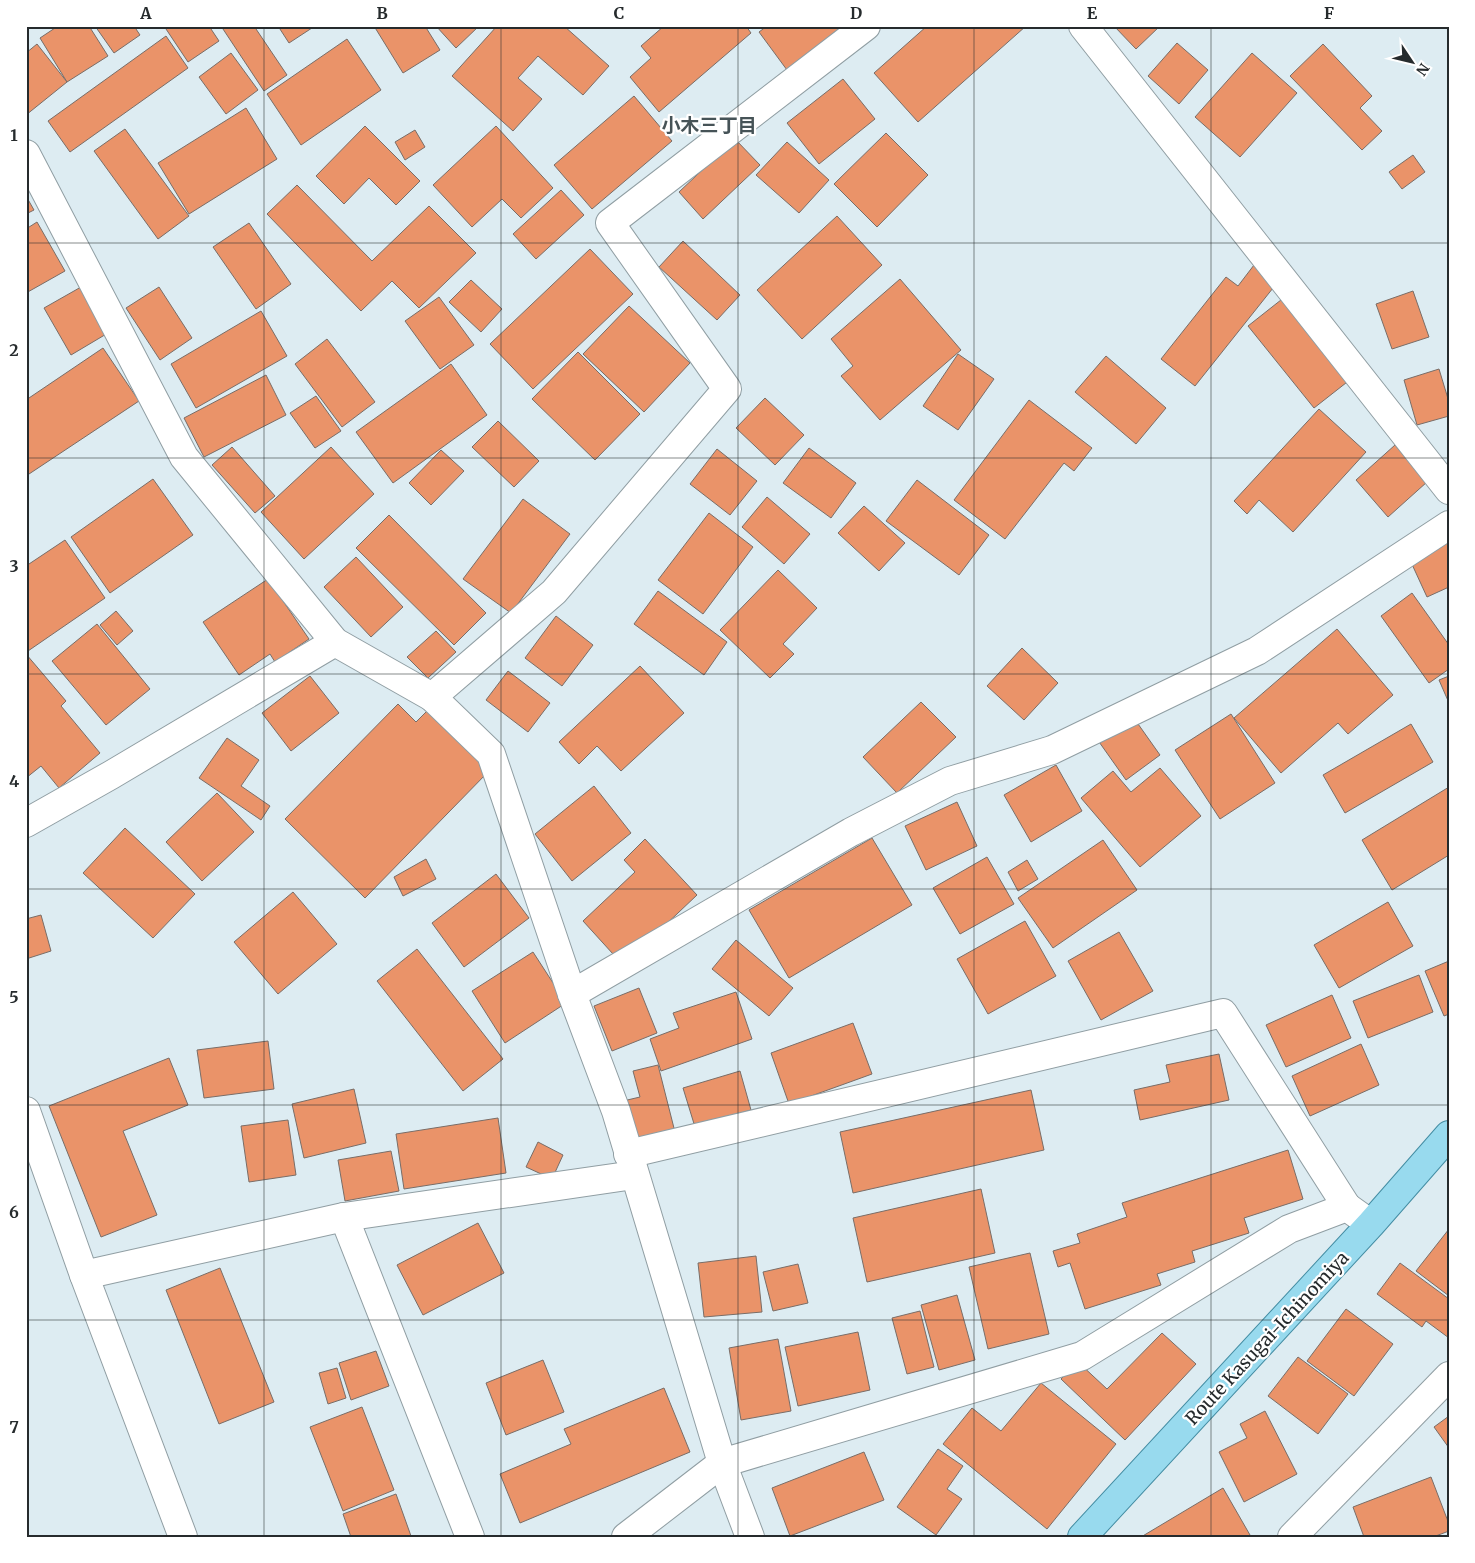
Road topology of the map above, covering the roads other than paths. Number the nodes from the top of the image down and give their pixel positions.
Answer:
1 (866, 26) edge
2 (1083, 26) edge
3 (26, 154) edge
4 (1449, 490) edge
5 (1449, 525) edge
6 (335, 642) junction
7 (432, 697) junction
8 (26, 823) edge
9 (572, 994) junction
10 (26, 1111) edge
11 (1449, 1136) edge
12 (631, 1164) junction
13 (1347, 1207) junction
14 (344, 1217) junction
15 (1372, 1224) junction
16 (84, 1275) junction
17 (1449, 1376) edge
18 (722, 1463) junction
19 (183, 1537) edge
20 (470, 1537) edge
21 (626, 1537) edge
22 (750, 1537) edge
23 (1082, 1537) edge
24 (1292, 1537) edge

1 - 7 street
2 - 4 street
3 - 6 street
5 - 9 street
6 - 7 street
6 - 8 street
7 - 9 street
9 - 12 street
10 - 16 street
11 - 15 main road, Route Kasugai-Ichinomiya
12 - 13 street
12 - 14 street
12 - 18 street
13 - 15 street
13 - 18 street
14 - 16 street
14 - 20 street
15 - 23 main road, Route Kasugai-Ichinomiya
16 - 19 street
17 - 24 street
18 - 21 street
18 - 22 street

